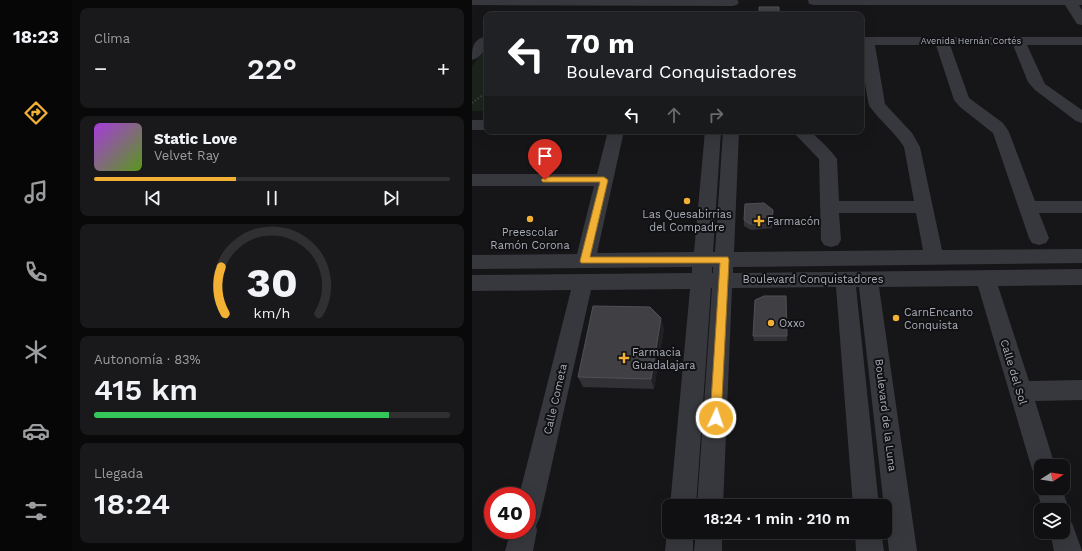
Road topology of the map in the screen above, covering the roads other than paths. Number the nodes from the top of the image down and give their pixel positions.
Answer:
1 (814, 0) edge
2 (472, 1) edge
3 (517, 1) edge
4 (657, 1) edge
5 (885, 1) edge
6 (960, 1) edge
7 (1074, 1) edge
8 (732, 6) edge
9 (815, 12) edge
10 (1082, 21) edge
11 (481, 41) edge
12 (864, 41) edge
13 (942, 41) junction
14 (1018, 41) junction
15 (1082, 41) edge
16 (472, 56) edge
17 (1082, 118) edge
18 (472, 125) edge
19 (484, 125) edge
20 (615, 134) edge
21 (713, 134) edge
22 (731, 134) edge
23 (803, 134) edge
24 (472, 180) edge
25 (604, 180) junction
26 (829, 207) junction
27 (923, 207) junction
28 (1028, 207) junction
29 (1082, 207) edge
30 (1039, 238) dead end
31 (830, 240) dead end
32 (1082, 256) edge
33 (934, 258) junction
34 (704, 260) junction
35 (472, 262) edge
36 (724, 270) junction
37 (584, 271) junction
38 (1082, 277) edge
39 (986, 278) junction
40 (845, 279) junction
41 (868, 279) junction
42 (702, 280) junction
43 (472, 283) edge
44 (1082, 390) edge
45 (1020, 391) junction
46 (883, 395) junction
47 (856, 396) junction
48 (688, 448) junction
49 (714, 449) junction
50 (1041, 459) edge
51 (534, 487) edge
52 (684, 499) edge
53 (710, 499) edge
54 (865, 499) edge
55 (522, 539) edge
56 (680, 539) edge
57 (709, 539) edge
58 (869, 539) edge
59 (1065, 539) edge
60 (519, 551) edge
61 (679, 551) edge
62 (708, 551) edge
63 (870, 551) edge
64 (903, 551) edge
65 (1068, 551) edge

1 - 5 street
1 - 9 street
2 - 3 street
3 - 4 street
4 - 8 street
5 - 6 street
6 - 7 street
7 - 10 street
11 - 16 street
12 - 13 street, Avenida Hernán Cortés
12 - 27 street
13 - 14 street, Avenida Hernán Cortés
13 - 28 street
14 - 15 street, Avenida Hernán Cortés
14 - 17 street
18 - 19 street
20 - 25 street, Calle Cometa
21 - 34 street
22 - 36 street
23 - 26 street
24 - 25 street
25 - 37 street, Calle Cometa
26 - 27 street
26 - 31 street
27 - 33 street
28 - 29 street
28 - 30 street
32 - 33 street, Boulevard Conquistadores
33 - 36 street, Boulevard Conquistadores
34 - 36 street, Boulevard Conquistadores
34 - 37 street, Boulevard Conquistadores
34 - 42 street
35 - 37 street, Boulevard Conquistadores
36 - 40 street, Boulevard Conquistadores
36 - 42 street, Boulevard Conquistadores
36 - 49 street
37 - 42 street, Boulevard Conquistadores
37 - 43 street, Boulevard Conquistadores
37 - 51 street, Calle Cometa
38 - 39 street, Boulevard Conquistadores
39 - 41 street, Boulevard Conquistadores
39 - 45 street, Calle del Sol
40 - 41 street, Boulevard Conquistadores
40 - 47 street
41 - 46 street, Boulevard de la Luna
42 - 48 street
44 - 45 street
45 - 50 street, Calle del Sol
46 - 47 street
46 - 64 street, Boulevard de la Luna
47 - 54 street
48 - 49 street
48 - 52 street
49 - 53 street
55 - 60 street
56 - 61 street
57 - 62 street
58 - 63 street
59 - 65 street

